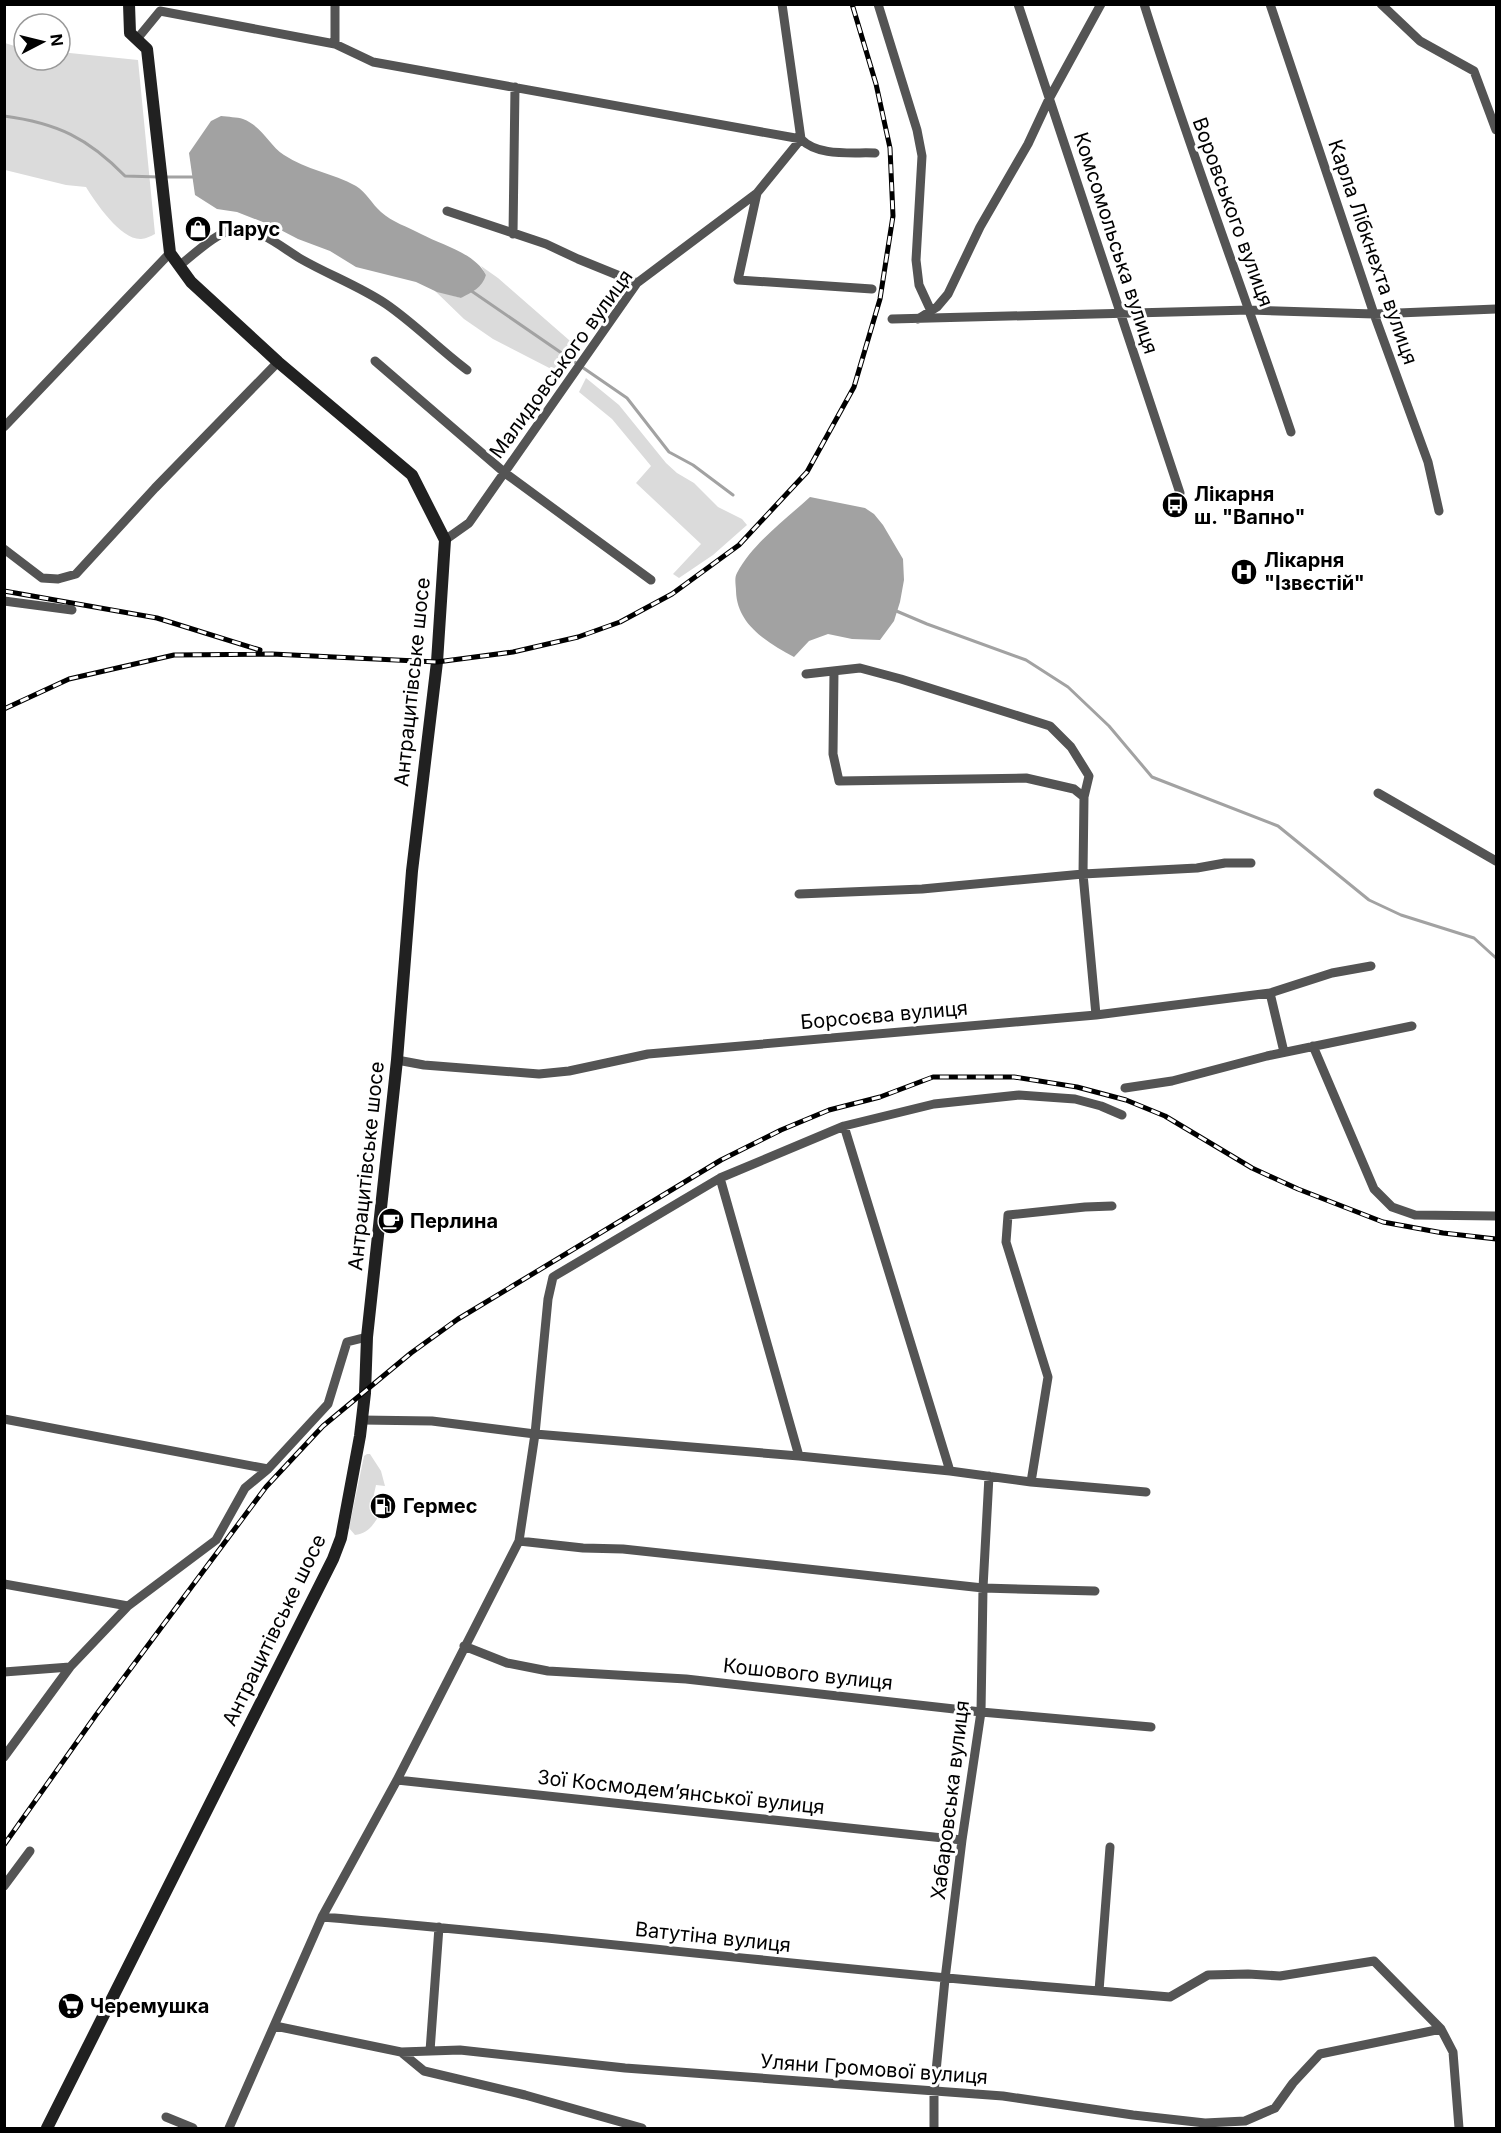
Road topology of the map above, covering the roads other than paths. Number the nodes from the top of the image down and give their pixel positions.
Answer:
1 (129, 4) edge
2 (335, 4) edge
3 (782, 4) edge
4 (878, 4) edge
5 (1018, 4) edge
6 (1101, 4) edge
7 (1144, 4) edge
8 (1270, 4) edge
9 (1381, 4) edge
10 (137, 39) junction
11 (335, 44) junction
12 (515, 87) junction
13 (1049, 99) junction
14 (1497, 130) edge
15 (801, 139) junction
16 (875, 153) dead end
17 (757, 193) junction
18 (447, 211) dead end
19 (513, 234) junction
20 (170, 253) junction
21 (180, 266) junction
22 (638, 282) junction
23 (872, 290) dead end
24 (1497, 309) edge
25 (1250, 310) junction
26 (931, 311) junction
27 (1374, 314) junction
28 (1121, 315) junction
29 (892, 320) dead end
30 (916, 320) junction
31 (375, 361) dead end
32 (278, 362) junction
33 (467, 370) dead end
34 (4, 426) edge
35 (1291, 432) dead end
36 (505, 473) junction
37 (1180, 493) dead end
38 (1439, 511) dead end
39 (445, 540) junction
40 (4, 549) edge
41 (651, 580) dead end
42 (4, 600) edge
43 (72, 610) dead end
44 (834, 671) junction
45 (806, 674) dead end
46 (1378, 793) dead end
47 (1084, 797) junction
48 (1497, 861) edge
49 (1251, 863) dead end
50 (1083, 874) junction
51 (799, 894) dead end
52 (1371, 966) dead end
53 (1270, 993) junction
54 (1096, 1015) junction
55 (1412, 1026) dead end
56 (1313, 1046) junction
57 (1284, 1052) junction
58 (398, 1060) junction
59 (1125, 1088) dead end
60 (1122, 1115) dead end
61 (844, 1126) junction
62 (720, 1178) junction
63 (1112, 1206) dead end
64 (1497, 1216) edge
65 (367, 1337) junction
66 (4, 1419) edge
67 (361, 1420) junction
68 (535, 1434) junction
69 (799, 1456) junction
70 (268, 1469) junction
71 (950, 1471) junction
72 (989, 1476) junction
73 (1031, 1482) junction
74 (1146, 1492) dead end
75 (519, 1541) junction
76 (4, 1584) edge
77 (983, 1588) junction
78 (1095, 1591) dead end
79 (128, 1606) junction
80 (464, 1646) junction
81 (70, 1667) junction
82 (4, 1672) edge
83 (981, 1712) junction
84 (1151, 1727) dead end
85 (4, 1757) edge
86 (397, 1780) junction
87 (962, 1840) junction
88 (1110, 1847) dead end
89 (30, 1851) dead end
90 (4, 1886) edge
91 (322, 1917) junction
92 (439, 1927) junction
93 (945, 1979) junction
94 (1099, 1991) junction
95 (275, 2026) junction
96 (1441, 2029) junction
97 (430, 2051) junction
98 (402, 2052) junction
99 (934, 2092) junction
100 (166, 2117) dead end
101 (47, 2128) edge
102 (192, 2128) edge
103 (229, 2128) edge
104 (642, 2128) edge
105 (934, 2128) edge
106 (1460, 2128) edge

1 - 10 main road
2 - 11 street
3 - 15 street
4 - 26 street
5 - 13 street, Комсомольська вулиця
6 - 13 street
7 - 25 street, Воровського вулиця
8 - 27 street, Карла Лібкнехта вулиця
9 - 14 street
10 - 11 street
10 - 20 main road
11 - 12 street
12 - 15 street
12 - 19 street
13 - 26 street
13 - 28 street, Комсомольська вулиця
15 - 16 street
15 - 17 street, Малидовського вулиця
17 - 22 street, Малидовського вулиця
17 - 23 street
18 - 19 street
19 - 22 street
20 - 21 main road
20 - 34 street
21 - 32 main road
21 - 33 street
22 - 36 street, Малидовського вулиця
24 - 27 street
25 - 27 street
25 - 28 street
25 - 35 street, Воровського вулиця
26 - 30 street
27 - 38 street, Карла Лібкнехта вулиця
28 - 30 street
28 - 37 street, Комсомольська вулиця
29 - 30 street
31 - 36 street
32 - 39 main road
32 - 40 street
36 - 39 street, Малидовського вулиця
36 - 41 street
39 - 58 main road, Антрацитівське шосе
42 - 43 street
44 - 45 street
44 - 47 street
44 - 47 street
46 - 48 street
47 - 50 street
49 - 50 street
50 - 51 street
50 - 54 street
52 - 53 street, Борсоєва вулиця
53 - 54 street, Борсоєва вулиця
53 - 57 street
54 - 58 street, Борсоєва вулиця
55 - 56 street
56 - 57 street
56 - 64 street
57 - 59 street
58 - 65 main road, Антрацитівське шосе
60 - 61 street
61 - 62 street
61 - 71 street
62 - 68 street
62 - 69 street
63 - 73 street
65 - 67 main road, Антрацитівське шосе
65 - 70 street
66 - 70 street
67 - 68 street
67 - 101 main road, Антрацитівське шосе
68 - 69 street
68 - 75 street
69 - 71 street
70 - 79 street
71 - 72 street
72 - 73 street
72 - 77 street, Хабаровська вулиця
73 - 74 street
75 - 77 street
75 - 80 street
76 - 79 street
77 - 78 street
77 - 83 street, Хабаровська вулиця
79 - 81 street
80 - 83 street, Кошового вулиця
80 - 86 street
81 - 82 street
81 - 85 street
83 - 84 street, Кошового вулиця
83 - 87 street, Хабаровська вулиця
86 - 87 street, Зої Космодем’янської вулиця
86 - 91 street
87 - 93 street, Хабаровська вулиця
88 - 94 street
89 - 90 street
91 - 92 street, Ватутіна вулиця
91 - 95 street
92 - 93 street, Ватутіна вулиця
92 - 97 street
93 - 94 street, Ватутіна вулиця
93 - 99 street, Хабаровська вулиця
94 - 96 street, Ватутіна вулиця
95 - 98 street, Уляни Громової вулиця
95 - 103 street
96 - 99 street, Уляни Громової вулиця
96 - 106 street
97 - 98 street, Уляни Громової вулиця
97 - 99 street, Уляни Громової вулиця
98 - 104 street
99 - 105 street, Хабаровська вулиця
100 - 102 street

